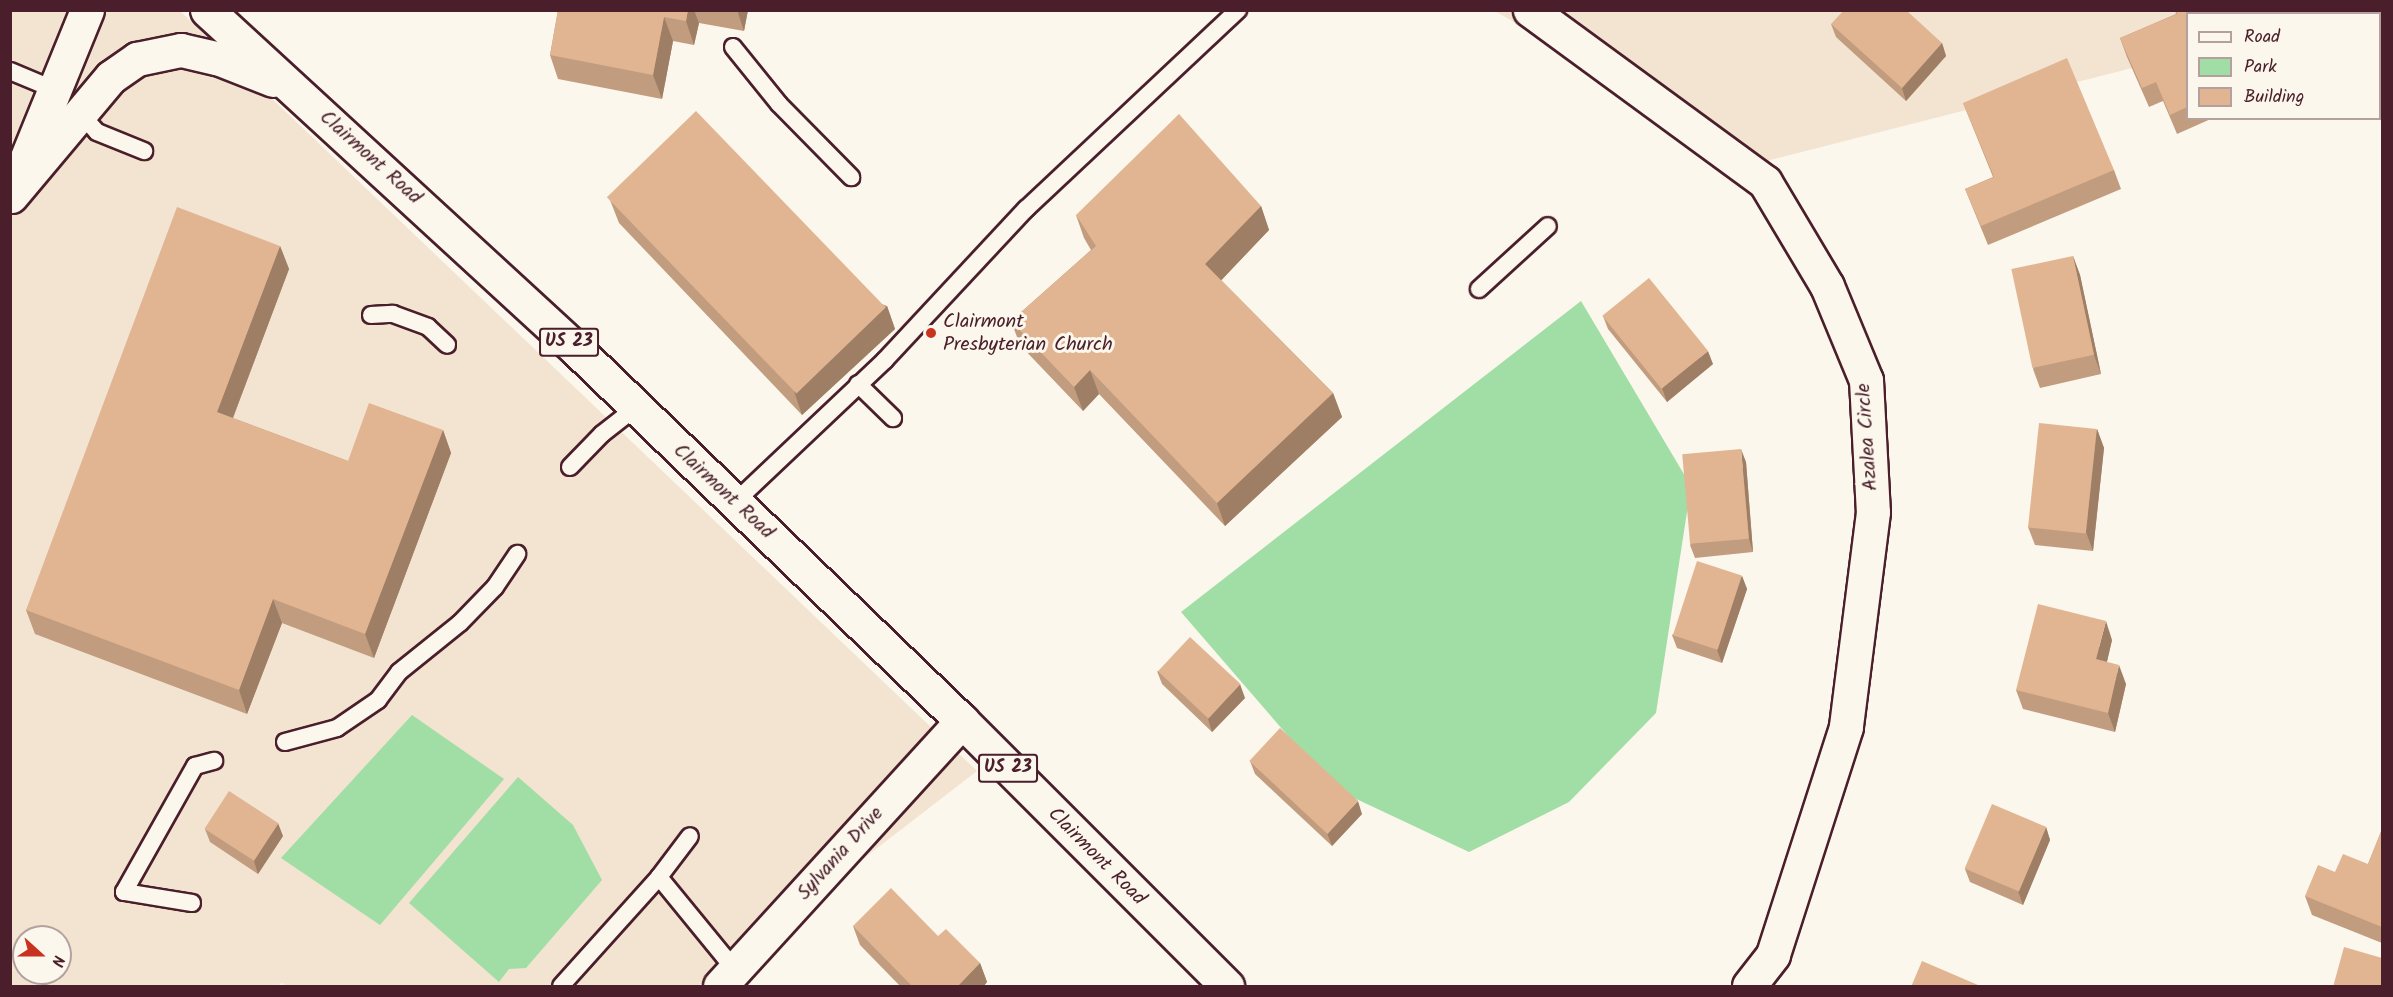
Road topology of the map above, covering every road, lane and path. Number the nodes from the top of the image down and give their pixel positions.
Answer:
1 (87, 10) edge
2 (207, 10) edge
3 (1238, 10) edge
4 (1530, 10) edge
5 (733, 47) dead end
6 (10, 71) edge
7 (290, 86) junction
8 (54, 89) junction
9 (93, 98) junction
10 (144, 151) dead end
11 (851, 177) dead end
12 (11, 196) edge
13 (1548, 226) dead end
14 (1479, 289) dead end
15 (371, 315) dead end
16 (447, 345) dead end
17 (858, 384) junction
18 (634, 409) junction
19 (893, 418) dead end
20 (570, 467) dead end
21 (735, 502) junction
22 (517, 554) dead end
23 (962, 721) junction
24 (285, 742) dead end
25 (214, 761) dead end
26 (690, 836) dead end
27 (659, 878) junction
28 (192, 903) dead end
29 (727, 978) edge
30 (561, 987) edge
31 (1227, 987) edge
32 (1749, 987) edge

1 - 8 main road
2 - 7 main road, Clairmont Road / US 23
3 - 17 lane
4 - 32 main road, Azalea Circle
5 - 11 lane
6 - 8 lane
7 - 9 main road
7 - 18 main road, Clairmont Road / US 23
8 - 12 main road
9 - 10 lane
9 - 12 main road
13 - 14 lane
15 - 16 lane
17 - 19 lane
17 - 21 lane
18 - 20 lane
18 - 21 main road, Clairmont Road / US 23
21 - 23 main road, Clairmont Road / US 23
22 - 24 lane
23 - 29 main road, Sylvania Drive
23 - 31 main road, Clairmont Road / US 23
25 - 28 lane
26 - 27 lane
27 - 29 lane
27 - 30 lane

